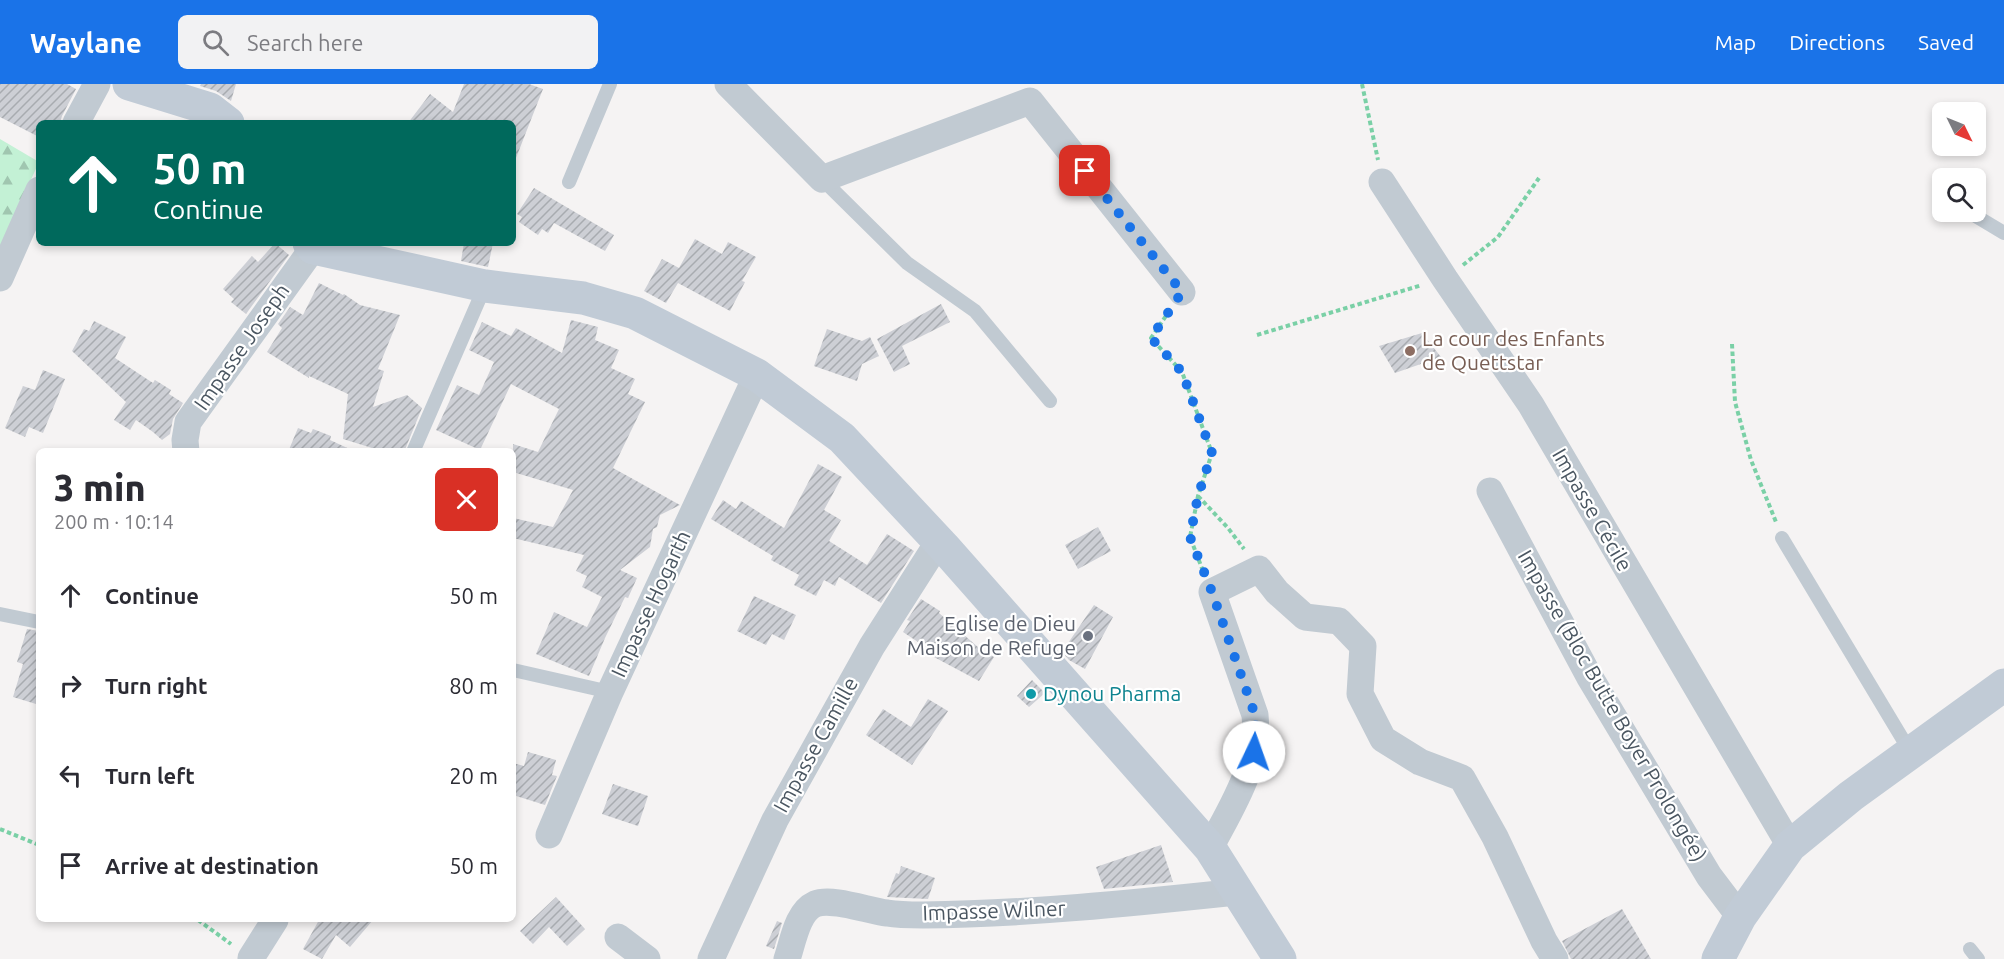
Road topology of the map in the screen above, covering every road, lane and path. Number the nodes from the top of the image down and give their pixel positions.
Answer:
1 (97, 84) edge
2 (129, 84) edge
3 (610, 84) edge
4 (728, 84) edge
5 (1362, 84) edge
6 (78, 120) edge
7 (224, 120) edge
8 (822, 179) junction
9 (569, 182) dead end
10 (1382, 182) joint
11 (36, 197) edge
12 (1986, 222) edge
13 (2004, 233) edge
14 (310, 246) edge
15 (315, 246) edge
16 (0, 278) edge
17 (485, 286) junction
18 (1182, 292) joint
19 (1732, 344) dead end
20 (757, 375) junction
21 (1050, 401) dead end
22 (186, 448) edge
23 (415, 448) edge
24 (1490, 491) dead end
25 (1198, 496) junction
26 (1782, 538) joint
27 (939, 541) junction
28 (1259, 569) junction
29 (1212, 592) junction
30 (0, 614) edge
31 (36, 621) edge
32 (516, 671) edge
33 (2004, 685) edge
34 (610, 692) junction
35 (1911, 753) junction
36 (0, 829) edge
37 (549, 835) dead end
38 (36, 844) edge
39 (1790, 846) junction
40 (1210, 848) junction
41 (1237, 892) junction
42 (1740, 917) junction
43 (201, 922) edge
44 (274, 922) edge
45 (618, 937) dead end
46 (251, 958) edge
47 (647, 959) edge
48 (711, 959) edge
49 (787, 959) edge
50 (1280, 959) edge
51 (1555, 959) edge
52 (1718, 959) edge

1 - 6 street
2 - 7 street
3 - 9 lane
4 - 8 street
5 - 10 path
8 - 18 street
8 - 21 lane
10 - 39 street, Impasse Cécile
11 - 16 street
12 - 13 lane
14 - 22 street, Impasse Joseph
15 - 17 street
17 - 20 street
17 - 23 lane
18 - 25 path
19 - 26 path
20 - 27 street
20 - 34 street, Impasse Hogarth
24 - 42 street, Impasse (Bloc Butte Boyer Prolongée)
25 - 28 path
25 - 29 path
26 - 35 lane
27 - 40 street
27 - 48 street, Impasse Camille
28 - 29 street
28 - 51 street
29 - 40 street
30 - 31 lane
32 - 34 lane
33 - 35 street
34 - 37 street, Impasse Hogarth
35 - 39 street
36 - 38 path
39 - 42 street
40 - 41 street
41 - 49 street, Impasse Wilner
41 - 50 street
42 - 52 street
43 - 46 path
44 - 46 street
45 - 47 street

